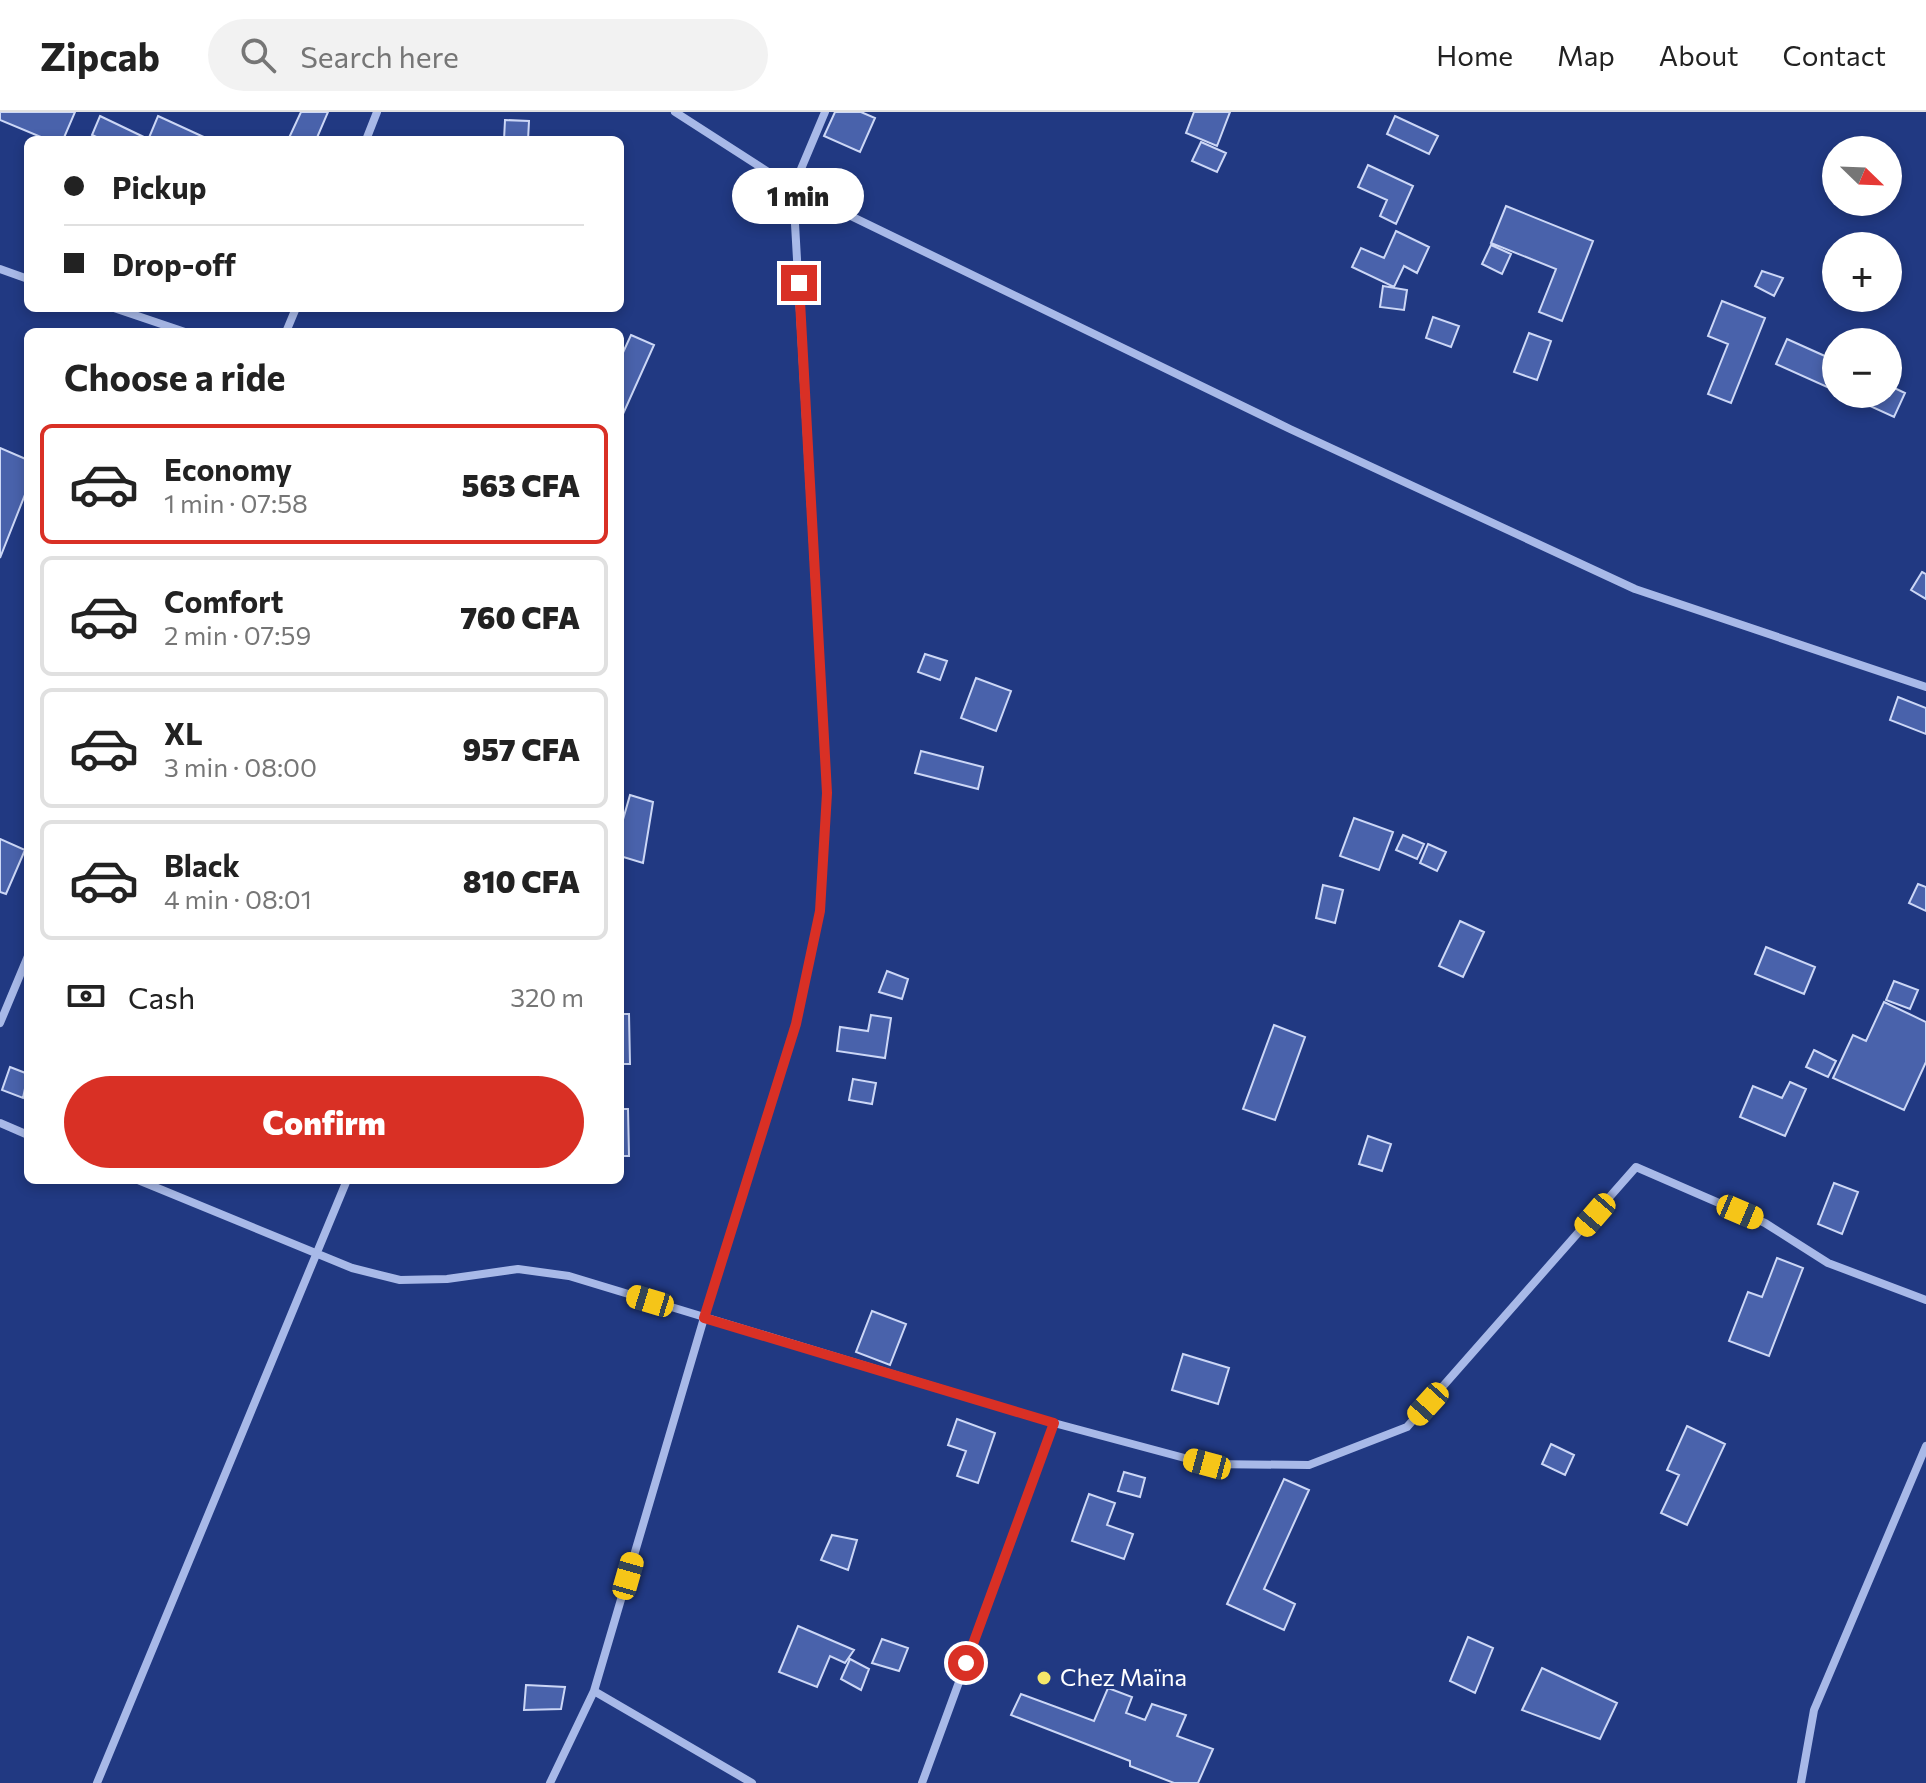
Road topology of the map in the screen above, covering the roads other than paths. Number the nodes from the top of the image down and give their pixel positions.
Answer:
1 (377, 112) edge
2 (675, 112) edge
3 (825, 112) edge
4 (368, 136) edge
5 (793, 188) junction
6 (0, 269) edge
7 (24, 278) edge
8 (126, 312) edge
9 (173, 328) edge
10 (1926, 687) edge
11 (24, 966) edge
12 (0, 1023) edge
13 (0, 1123) edge
14 (24, 1133) edge
15 (148, 1184) edge
16 (345, 1184) edge
17 (318, 1254) junction
18 (1926, 1300) edge
19 (704, 1318) junction
20 (1054, 1423) junction
21 (1926, 1446) edge
22 (594, 1691) junction
23 (97, 1783) edge
24 (550, 1783) edge
25 (752, 1783) edge
26 (922, 1783) edge
27 (1801, 1783) edge

1 - 4 street
2 - 5 street
3 - 5 street
5 - 10 street
5 - 19 street
6 - 7 street
8 - 9 street
11 - 12 street
13 - 14 street
15 - 17 street
16 - 17 street
17 - 19 street
17 - 23 street
18 - 20 street
19 - 20 street
19 - 22 street
20 - 26 street
21 - 27 street
22 - 24 street
22 - 25 street

